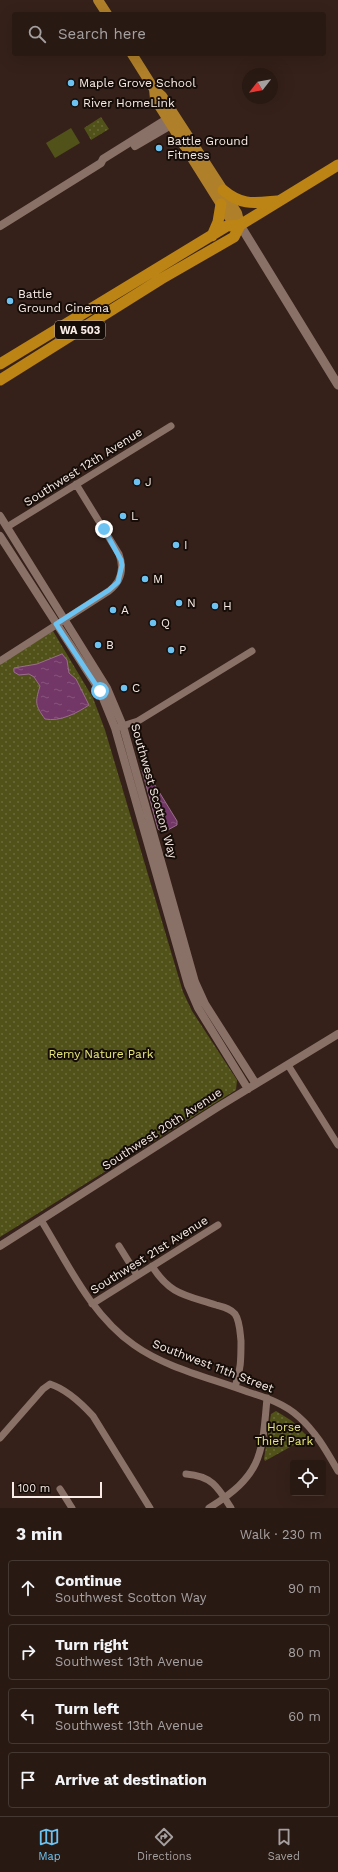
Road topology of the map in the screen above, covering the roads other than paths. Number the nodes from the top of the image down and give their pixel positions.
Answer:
1 (98, 0) edge
2 (106, 12) edge
3 (133, 56) edge
4 (154, 90) junction
5 (169, 122) junction
6 (191, 140) junction
7 (338, 165) edge
8 (223, 190) junction
9 (280, 201) junction
10 (221, 204) junction
11 (240, 225) junction
12 (0, 226) edge
13 (212, 236) junction
14 (0, 364) edge
15 (0, 380) edge
16 (338, 385) edge
17 (171, 426) dead end
18 (76, 484) junction
19 (0, 516) edge
20 (7, 527) junction
21 (0, 536) edge
22 (64, 619) junction
23 (56, 624) junction
24 (252, 651) dead end
25 (0, 661) edge
26 (123, 726) junction
27 (115, 728) junction
28 (180, 943) junction
29 (338, 1034) edge
30 (288, 1065) junction
31 (256, 1084) junction
32 (248, 1089) junction
33 (338, 1146) edge
34 (41, 1220) junction
35 (218, 1226) dead end
36 (0, 1246) edge
37 (119, 1246) dead end
38 (152, 1266) junction
39 (137, 1276) junction
40 (92, 1304) junction
41 (235, 1387) junction
42 (267, 1398) junction
43 (0, 1438) edge
44 (338, 1471) edge
45 (186, 1474) dead end
46 (60, 1489) dead end
47 (225, 1498) junction
48 (72, 1508) edge
49 (150, 1508) edge
50 (209, 1508) edge
51 (231, 1508) edge

1 - 2 main road
3 - 4 main road
4 - 5 main road
4 - 6 main road
5 - 6 main road
5 - 10 main road
5 - 12 street
6 - 8 main road
7 - 9 highway, WA 503
8 - 9 highway
8 - 11 main road
9 - 11 highway, WA 503
10 - 11 main road
10 - 13 highway
11 - 13 highway, WA 503
11 - 15 highway, WA 503
11 - 16 main road
13 - 14 highway, WA 503
17 - 18 street, Southwest 12th Avenue
18 - 20 street, Southwest 12th Avenue
18 - 22 street
19 - 20 street, Southwest Scotton Way
20 - 22 street, Southwest Scotton Way
21 - 23 street, Southwest Scotton Way
22 - 23 street
22 - 26 street, Southwest Scotton Way
23 - 25 street
23 - 27 street, Southwest Scotton Way
24 - 26 street
26 - 27 street
26 - 28 street, Southwest Scotton Way
27 - 28 street, Southwest Scotton Way
28 - 31 street, Southwest Scotton Way
28 - 32 street, Southwest Scotton Way
29 - 30 street, Southwest 20th Avenue
30 - 31 street, Southwest 20th Avenue
30 - 33 street
31 - 32 street, Southwest 20th Avenue
32 - 34 street, Southwest 20th Avenue
34 - 36 street, Southwest 20th Avenue
34 - 40 street, Southwest 11th Street
35 - 38 street, Southwest 21st Avenue
37 - 39 street
38 - 39 street, Southwest 21st Avenue
38 - 41 street
39 - 40 street, Southwest 21st Avenue
40 - 41 street, Southwest 11th Street
41 - 42 street, Southwest 11th Street
42 - 44 street, Southwest 11th Street
42 - 47 street
43 - 49 street
45 - 47 street
46 - 48 street
47 - 50 street
47 - 51 street

